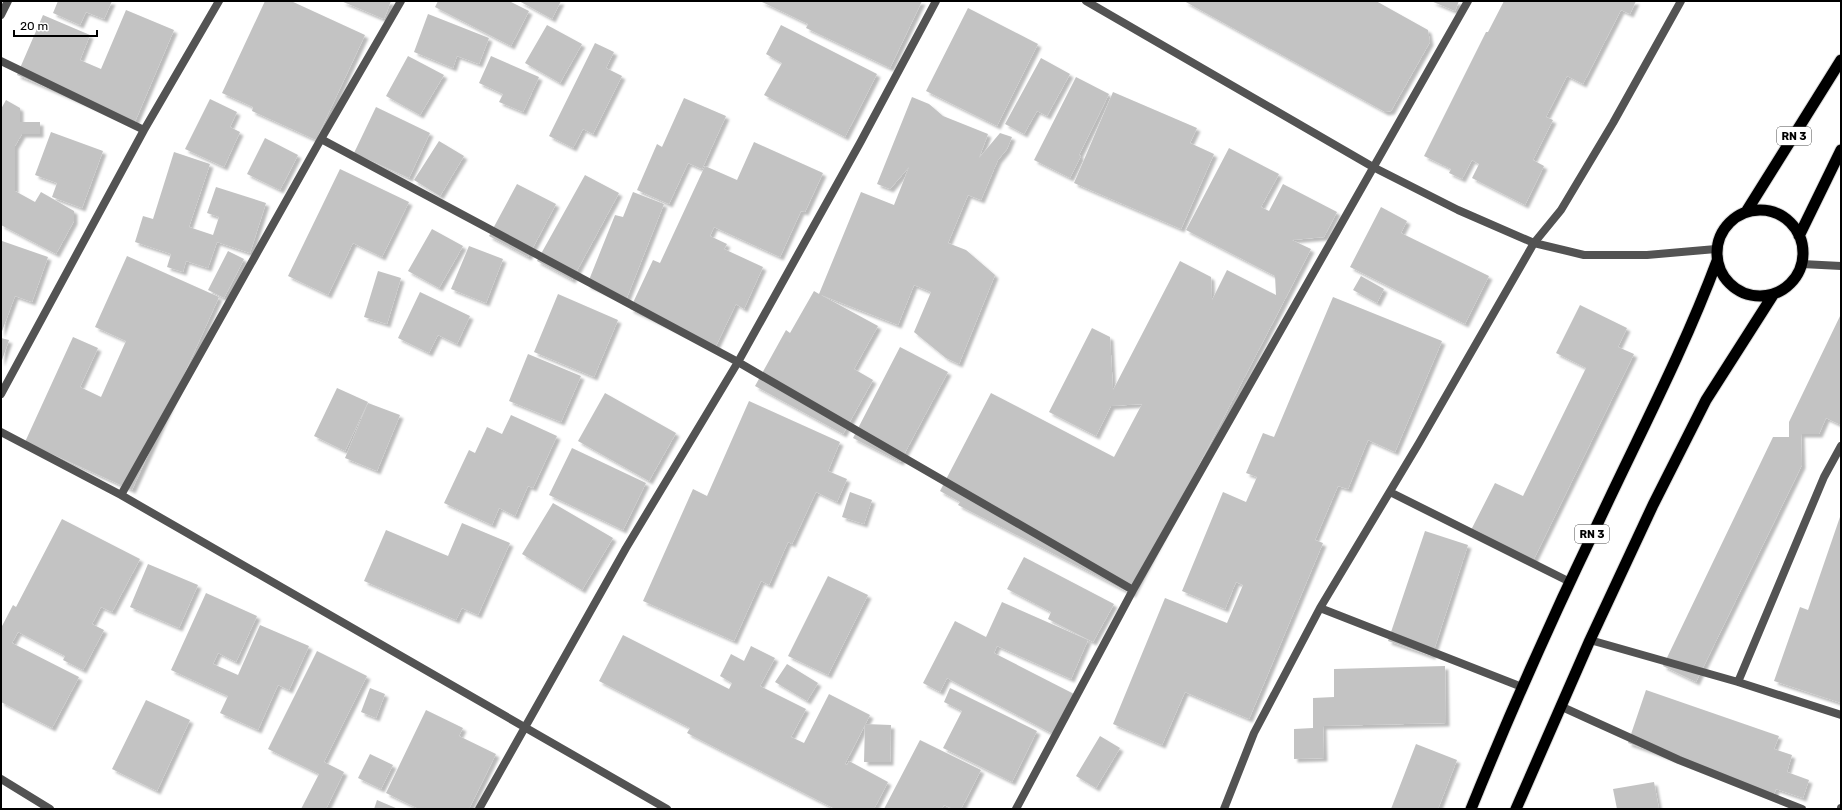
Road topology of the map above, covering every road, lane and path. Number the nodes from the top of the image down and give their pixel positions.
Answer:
1 (8, 1) edge
2 (219, 1) edge
3 (401, 1) edge
4 (936, 1) edge
5 (1086, 1) edge
6 (1468, 1) edge
7 (1681, 1) edge
8 (1, 15) edge
9 (1841, 60) edge
10 (1, 61) edge
11 (144, 130) junction
12 (321, 139) junction
13 (1841, 150) edge
14 (1373, 167) junction
15 (1746, 212) junction
16 (1799, 236) junction
17 (1534, 243) junction
18 (1716, 249) junction
19 (1717, 261) junction
20 (1802, 264) junction
21 (1841, 266) edge
22 (1772, 295) junction
23 (738, 362) junction
24 (1, 394) edge
25 (1, 432) edge
26 (1841, 446) edge
27 (1390, 492) junction
28 (121, 495) junction
29 (1570, 582) junction
30 (1133, 590) junction
31 (1320, 608) junction
32 (1590, 640) junction
33 (1738, 682) junction
34 (1522, 687) junction
35 (1560, 706) junction
36 (1841, 715) edge
37 (525, 729) junction
38 (1, 779) edge
39 (50, 809) edge
40 (479, 809) edge
41 (667, 809) edge
42 (1016, 809) edge
43 (1224, 809) edge
44 (1471, 809) edge
45 (1516, 809) edge
46 (1802, 809) edge

1 - 8 street
2 - 11 street
3 - 12 street
4 - 23 street
5 - 14 street
6 - 14 street
7 - 17 street
9 - 15 highway, RN 3
10 - 11 street
11 - 24 street
12 - 23 street
12 - 28 street
13 - 16 highway
14 - 17 street
14 - 30 street
15 - 16 highway
15 - 18 highway
16 - 20 highway
17 - 18 street
17 - 27 street
18 - 19 highway
19 - 22 highway
19 - 29 highway, RN 3
20 - 21 street
20 - 22 highway
22 - 32 highway
23 - 30 street
23 - 37 street
25 - 28 street
26 - 33 street
27 - 29 street
27 - 31 street
28 - 37 street
29 - 34 highway, RN 3
30 - 42 street
31 - 34 street
31 - 43 street
32 - 33 street
32 - 35 highway
33 - 36 street
34 - 44 highway, RN 3
35 - 45 highway
35 - 46 street
37 - 40 street
37 - 41 street
38 - 39 street

